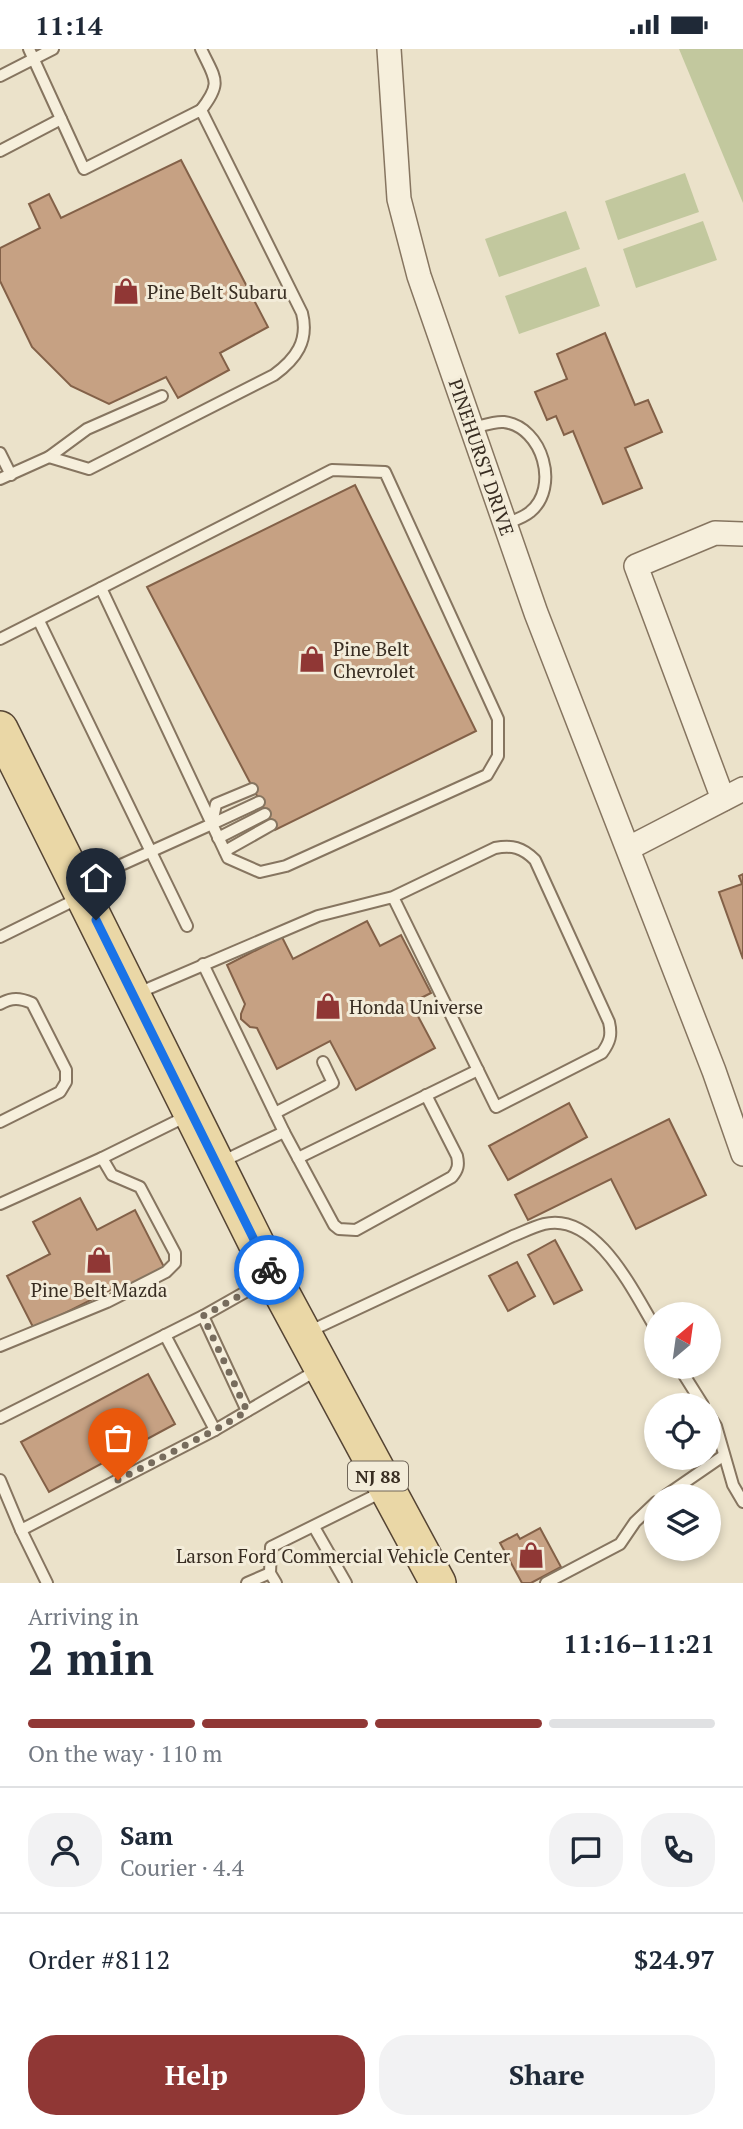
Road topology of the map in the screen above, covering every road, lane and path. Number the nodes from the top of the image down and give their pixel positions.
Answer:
1 (53, 49) edge
2 (201, 49) edge
3 (392, 50) edge
4 (31, 54) edge
5 (0, 76) edge
6 (201, 110) junction
7 (61, 119) junction
8 (0, 151) edge
9 (162, 396) dead end
10 (472, 428) junction
11 (0, 453) edge
12 (49, 457) junction
13 (5, 477) edge
14 (505, 524) junction
15 (743, 534) edge
16 (101, 589) junction
17 (39, 621) junction
18 (0, 639) edge
19 (0, 729) edge
20 (252, 789) dead end
21 (733, 794) edge
22 (259, 802) dead end
23 (265, 814) dead end
24 (209, 819) junction
25 (271, 825) dead end
26 (218, 838) junction
27 (629, 848) junction
28 (225, 851) junction
29 (152, 852) junction
30 (81, 890) junction
31 (393, 897) junction
32 (187, 926) dead end
33 (0, 936) edge
34 (203, 964) junction
35 (134, 995) junction
36 (0, 1004) edge
37 (323, 1062) dead end
38 (478, 1070) junction
39 (426, 1095) junction
40 (191, 1113) junction
41 (275, 1113) junction
42 (0, 1122) edge
43 (285, 1132) junction
44 (743, 1154) edge
45 (102, 1158) junction
46 (298, 1158) junction
47 (217, 1164) junction
48 (0, 1204) edge
49 (273, 1277) junction
50 (644, 1309) edge
51 (203, 1316) junction
52 (303, 1334) junction
53 (165, 1335) junction
54 (0, 1346) edge
55 (321, 1368) junction
56 (247, 1411) junction
57 (0, 1417) edge
58 (215, 1430) junction
59 (721, 1447) edge
60 (723, 1456) junction
61 (0, 1480) edge
62 (682, 1484) edge
63 (386, 1490) junction
64 (743, 1502) edge
65 (644, 1513) edge
66 (314, 1527) junction
67 (21, 1529) junction
68 (273, 1578) edge
69 (47, 1583) edge
70 (247, 1583) edge
71 (346, 1583) edge
72 (438, 1583) edge
73 (546, 1583) edge

1 - 4 lane
2 - 6 lane
3 - 10 street, PINEHURST DRIVE
4 - 5 lane
4 - 7 lane
6 - 7 lane
6 - 12 lane
7 - 8 lane
9 - 12 lane
10 - 14 street, PINEHURST DRIVE
10 - 14 lane
11 - 13 lane
12 - 13 lane
14 - 27 street, PINEHURST DRIVE
15 - 21 street
16 - 17 lane
16 - 24 lane
16 - 28 lane
17 - 18 lane
17 - 29 lane
19 - 30 main road, NJ 88
20 - 24 lane
21 - 27 street
22 - 24 lane
23 - 26 lane
24 - 26 lane
24 - 29 lane
25 - 28 lane
26 - 28 lane
27 - 44 street, PINEHURST DRIVE
29 - 30 lane
29 - 32 lane
30 - 33 lane
30 - 35 main road, NJ 88
31 - 34 lane
31 - 38 lane
31 - 38 lane
34 - 35 lane
34 - 41 lane
35 - 40 main road, NJ 88
36 - 42 lane
37 - 41 lane
38 - 39 lane
39 - 46 lane
39 - 46 lane
40 - 45 lane
40 - 47 main road, NJ 88
41 - 43 lane
43 - 46 lane
43 - 47 lane
45 - 48 lane
45 - 54 lane
47 - 49 main road, NJ 88
49 - 51 lane
49 - 52 main road, NJ 88
50 - 52 lane
51 - 53 lane
51 - 56 lane
52 - 55 main road, NJ 88
53 - 57 lane
53 - 58 lane
55 - 56 lane
55 - 63 main road, NJ 88
56 - 58 lane
58 - 67 lane
59 - 60 lane
60 - 62 lane
60 - 64 lane
61 - 67 lane
63 - 66 lane
63 - 72 main road, NJ 88
65 - 73 lane
66 - 68 lane
66 - 71 lane
67 - 69 lane
68 - 70 lane

